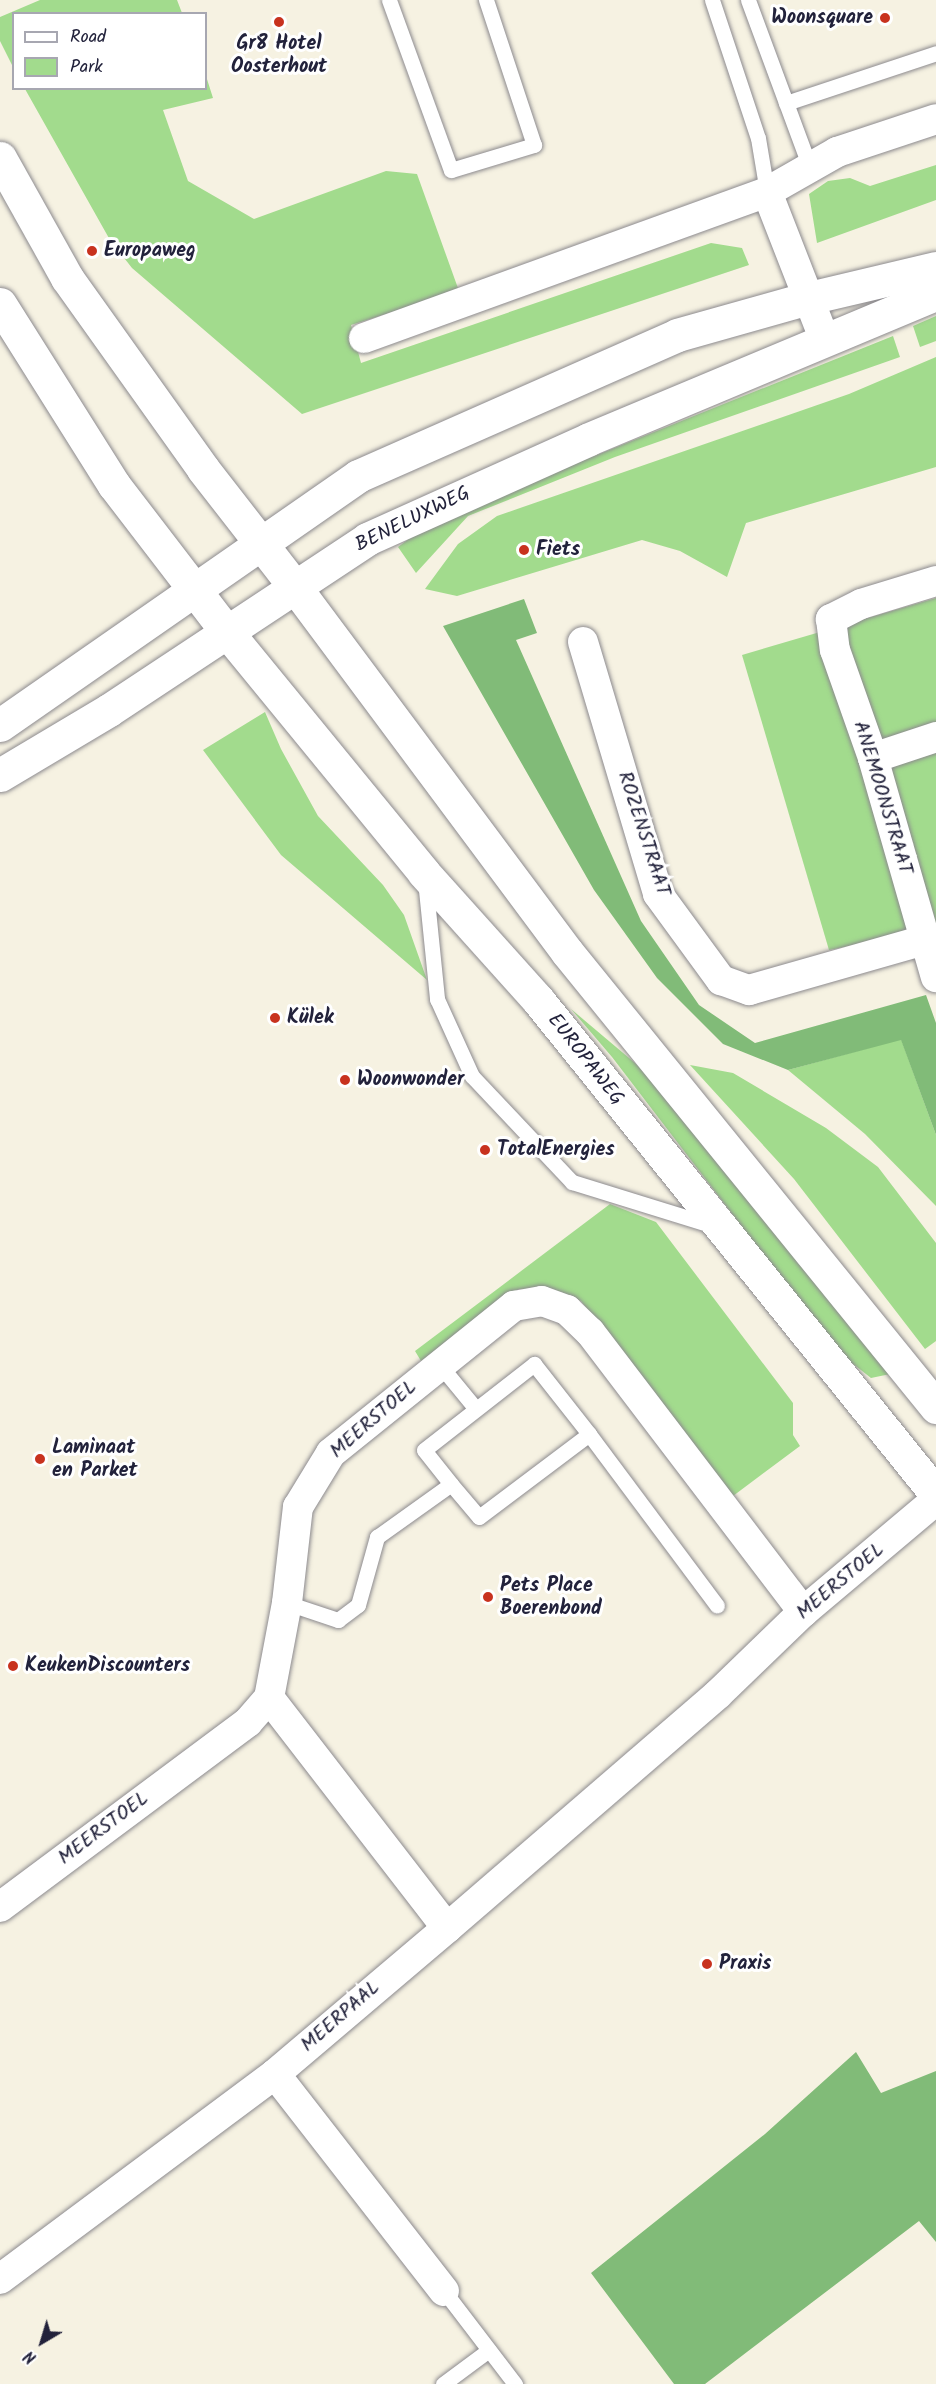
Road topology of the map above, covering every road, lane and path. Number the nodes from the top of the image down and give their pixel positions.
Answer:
1 (389, 0) edge
2 (486, 0) edge
3 (712, 0) edge
4 (748, 0) edge
5 (936, 53) edge
6 (786, 103) junction
7 (936, 119) edge
8 (0, 158) edge
9 (810, 168) junction
10 (767, 192) junction
11 (936, 268) edge
12 (936, 294) edge
13 (809, 298) junction
14 (0, 304) edge
15 (364, 338) dead end
16 (825, 341) junction
17 (259, 543) junction
18 (936, 581) edge
19 (295, 587) junction
20 (195, 589) junction
21 (227, 632) junction
22 (583, 642) dead end
23 (0, 725) edge
24 (936, 737) edge
25 (873, 758) junction
26 (0, 776) edge
27 (424, 873) junction
28 (925, 940) junction
29 (936, 977) edge
30 (719, 1228) junction
31 (448, 1357) junction
32 (936, 1407) edge
33 (476, 1409) junction
34 (589, 1434) junction
35 (451, 1484) junction
36 (936, 1494) edge
37 (936, 1500) edge
38 (287, 1603) junction
39 (717, 1606) dead end
40 (803, 1611) junction
41 (269, 1698) junction
42 (0, 1907) edge
43 (447, 1928) junction
44 (275, 2074) junction
45 (0, 2278) edge
46 (444, 2291) joint
47 (489, 2350) junction
48 (443, 2384) edge
49 (515, 2384) edge

1 - 2 lane
3 - 10 lane
4 - 6 lane
5 - 6 lane
6 - 9 lane
7 - 9 street
8 - 17 main road
9 - 10 street
10 - 13 street
10 - 15 street
11 - 13 main road
12 - 16 main road, BENELUXWEG
13 - 16 street
13 - 17 main road
14 - 20 main road
16 - 19 main road, BENELUXWEG
17 - 19 main road
17 - 20 main road
18 - 25 street, ANEMOONSTRAAT
19 - 21 main road, BENELUXWEG
19 - 32 main road
20 - 21 main road, EUROPAWEG
20 - 23 main road
21 - 26 main road, BENELUXWEG
21 - 27 main road, EUROPAWEG
22 - 28 street, ROZENSTRAAT
24 - 25 street
25 - 28 street, ANEMOONSTRAAT
27 - 30 main road, EUROPAWEG
27 - 30 lane
28 - 29 street, ANEMOONSTRAAT
30 - 36 main road, EUROPAWEG
31 - 33 lane
31 - 38 street, MEERSTOEL
31 - 40 street, MEERSTOEL
33 - 34 lane
33 - 35 lane
34 - 35 lane
34 - 39 lane
35 - 38 lane
37 - 40 street, MEERSTOEL
38 - 41 street, MEERSTOEL
40 - 43 street, MEERSTOEL
41 - 42 street, MEERSTOEL
41 - 43 street
43 - 44 street, MEERPAAL
44 - 45 street, MEERPAAL
44 - 46 street
46 - 47 lane
47 - 48 lane
47 - 49 lane

